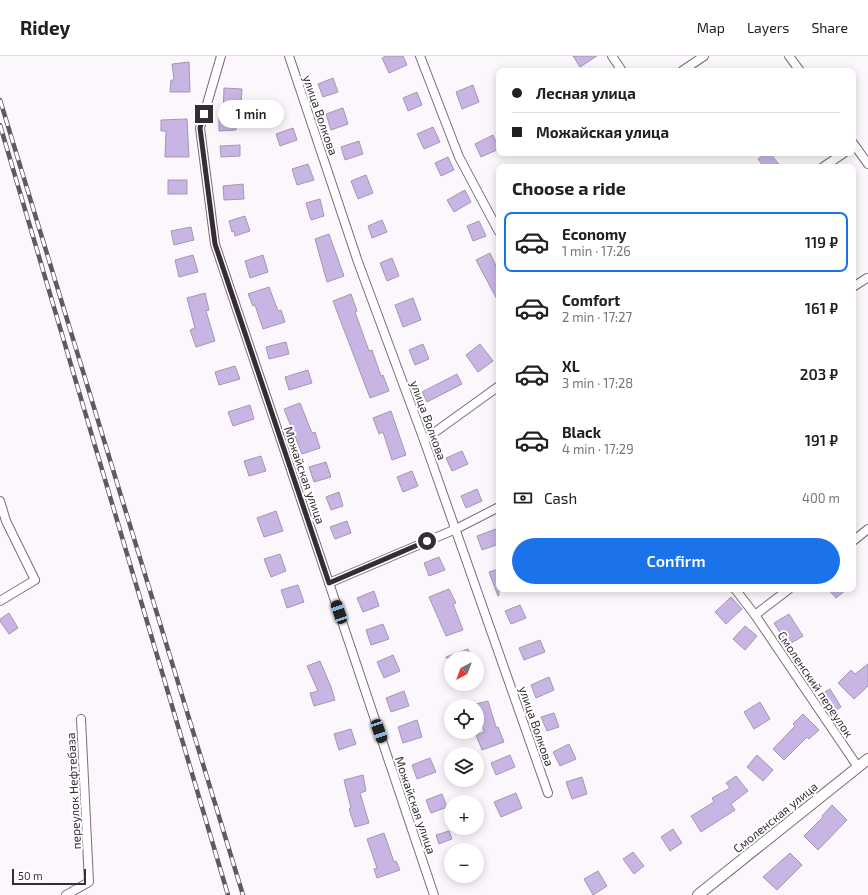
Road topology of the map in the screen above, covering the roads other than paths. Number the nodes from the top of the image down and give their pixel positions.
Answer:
1 (221, 56) edge
2 (289, 56) edge
3 (420, 56) edge
4 (612, 56) edge
5 (704, 56) edge
6 (789, 56) edge
7 (620, 68) edge
8 (686, 68) edge
9 (798, 68) edge
10 (856, 148) edge
11 (840, 156) edge
12 (828, 164) edge
13 (868, 164) edge
14 (496, 226) edge
15 (867, 278) edge
16 (856, 286) edge
17 (496, 388) edge
18 (424, 440) junction
19 (0, 501) edge
20 (496, 509) edge
21 (456, 529) junction
22 (868, 529) edge
23 (856, 539) edge
24 (329, 583) junction
25 (737, 592) edge
26 (785, 592) edge
27 (0, 601) edge
28 (755, 615) junction
29 (81, 719) dead end
30 (868, 759) edge
31 (858, 767) junction
32 (548, 793) dead end
33 (66, 895) edge
34 (434, 895) edge
35 (698, 895) edge

1 - 24 street, Можайская улица
2 - 18 street, улица Волкова
3 - 14 street
4 - 7 street
5 - 8 street
6 - 9 street
10 - 13 street
11 - 12 street
15 - 16 street
17 - 18 street
18 - 21 street, улица Волкова
19 - 27 street
20 - 21 street
21 - 24 street
21 - 32 street, улица Волкова
22 - 23 street
24 - 34 street, Можайская улица
25 - 28 street, Смоленский переулок
26 - 28 street
28 - 31 street, Смоленский переулок
29 - 33 street, переулок Нефтебаза
30 - 31 street, Смоленская улица
31 - 35 street, Смоленская улица

